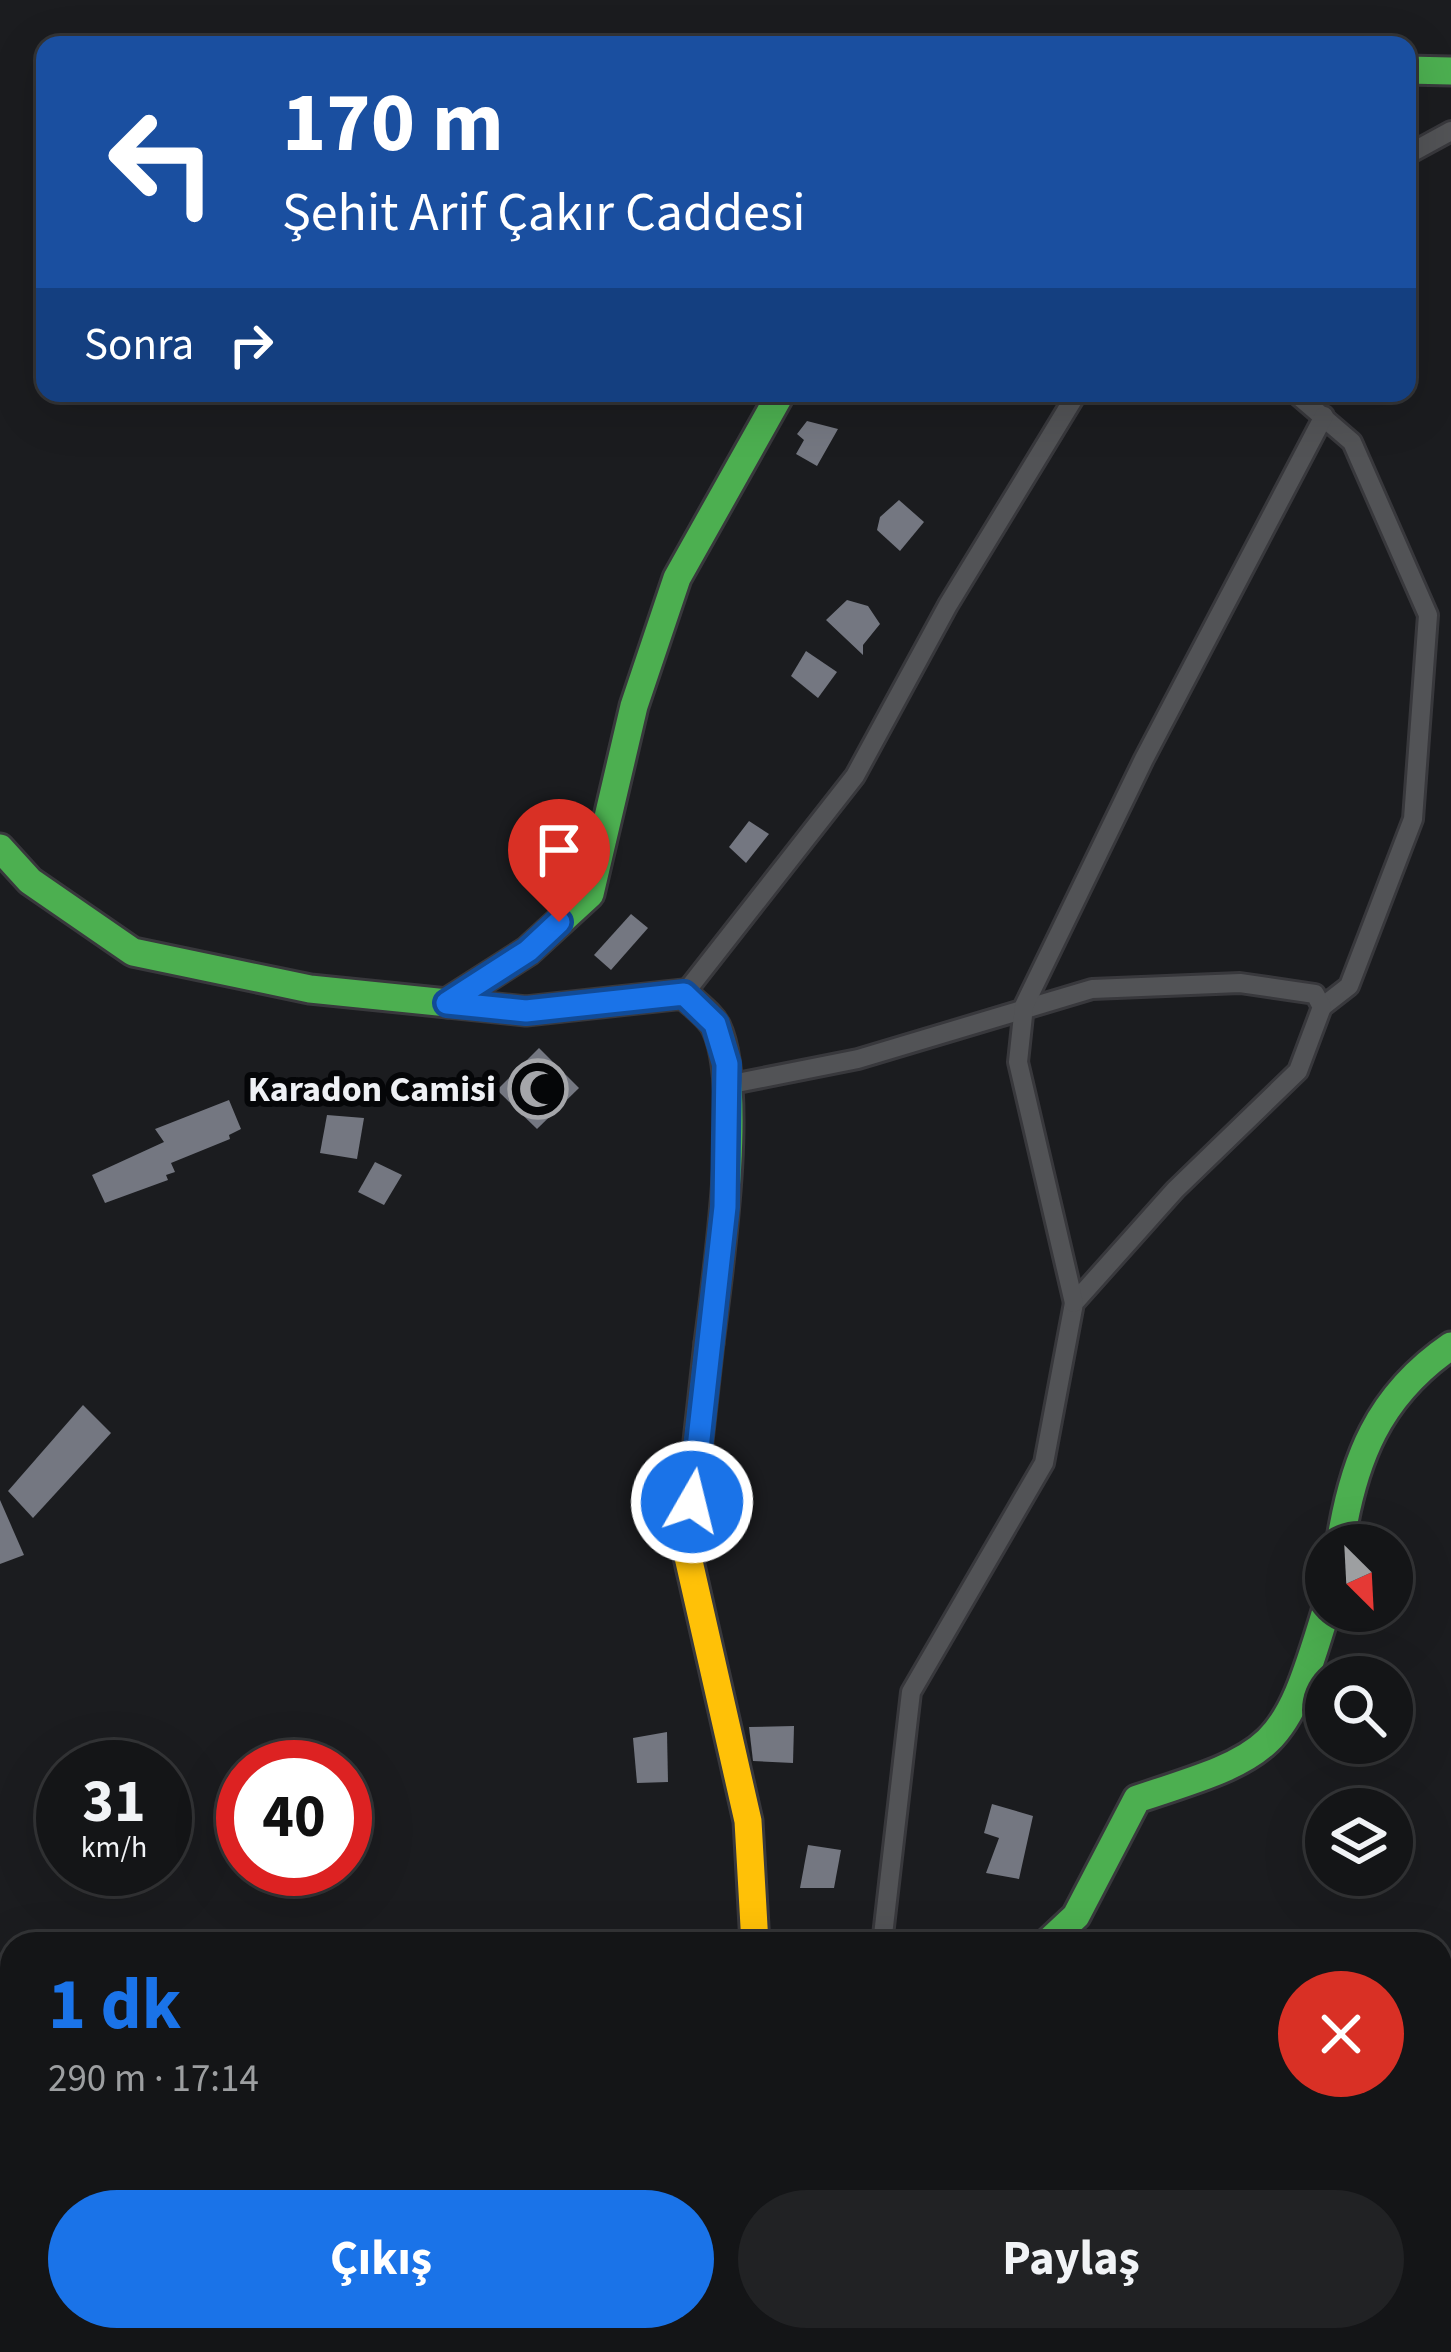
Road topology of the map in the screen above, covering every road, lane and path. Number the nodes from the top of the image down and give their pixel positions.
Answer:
1 (1416, 70) edge
2 (1451, 71) edge
3 (1451, 131) edge
4 (1416, 150) edge
5 (776, 402) edge
6 (1071, 402) edge
7 (1306, 402) edge
8 (1324, 416) junction
9 (0, 848) edge
10 (684, 994) junction
11 (447, 1003) junction
12 (1024, 1006) junction
13 (1322, 1006) junction
14 (727, 1085) junction
15 (1074, 1303) junction
16 (1451, 1346) edge
17 (1343, 1524) edge
18 (1319, 1632) edge
19 (754, 1932) edge
20 (883, 1932) edge
21 (1059, 1932) edge

1 - 2 street
3 - 4 street
5 - 11 street
6 - 10 street
7 - 8 street
8 - 12 street
8 - 13 street
9 - 11 street
10 - 11 street
10 - 14 street
12 - 13 street
12 - 14 street
12 - 15 street
13 - 15 street
14 - 19 street
15 - 20 street
16 - 17 street
18 - 21 street

